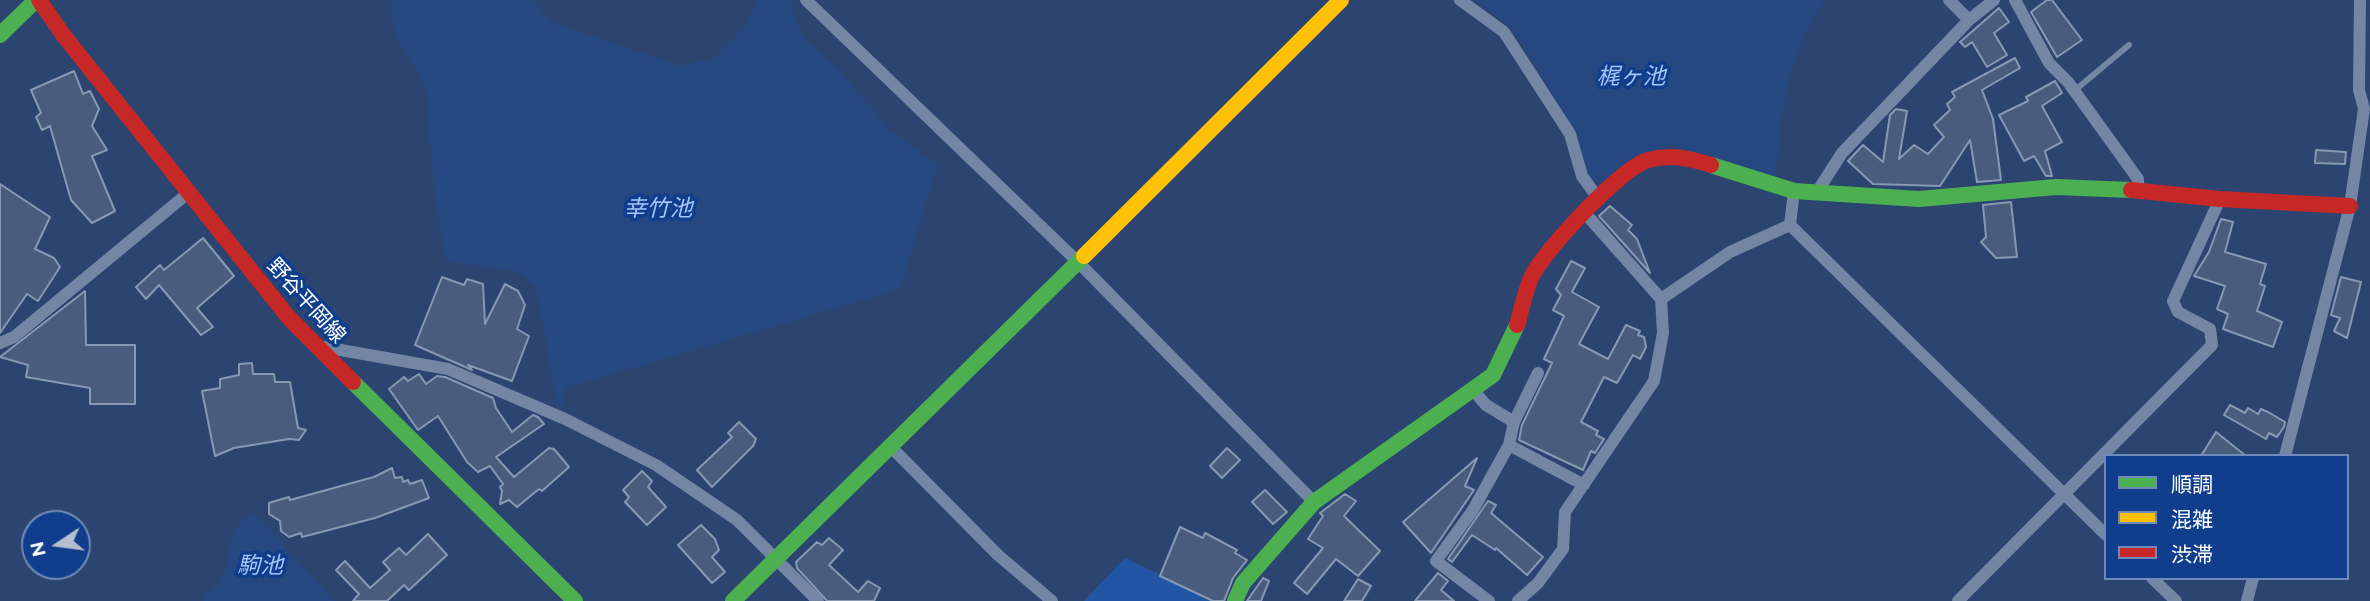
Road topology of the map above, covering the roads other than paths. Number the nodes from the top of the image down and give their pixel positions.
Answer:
1 (37, 0) edge
2 (806, 0) edge
3 (1341, 0) edge
4 (1460, 0) edge
5 (1949, 0) edge
6 (1994, 0) edge
7 (2015, 0) edge
8 (2360, 0) edge
9 (1969, 20) junction
10 (0, 35) edge
11 (2129, 45) dead end
12 (2074, 91) junction
13 (2367, 110) edge
14 (2138, 190) junction
15 (1794, 191) junction
16 (1817, 192) junction
17 (187, 194) junction
18 (1598, 198) junction
19 (2220, 199) junction
20 (2350, 206) junction
21 (1585, 213) junction
22 (1790, 225) junction
23 (1078, 262) junction
24 (1661, 299) junction
25 (0, 343) edge
26 (317, 346) junction
27 (1538, 373) dead end
28 (1473, 390) junction
29 (1514, 422) junction
30 (1509, 446) junction
31 (892, 448) junction
32 (2104, 454) edge
33 (2104, 454) edge
34 (2286, 454) edge
35 (1584, 485) junction
36 (2064, 495) junction
37 (1314, 502) junction
38 (2104, 533) edge
39 (775, 559) junction
40 (2154, 580) edge
41 (2252, 580) edge
42 (575, 601) edge
43 (733, 601) edge
44 (818, 601) edge
45 (1052, 601) edge
46 (1235, 601) edge
47 (1489, 601) edge
48 (1518, 601) edge
49 (1958, 601) edge
50 (2176, 601) edge
51 (2247, 601) edge

1 - 10 street
1 - 17 street, 野谷平岡線
2 - 23 street
3 - 23 street
4 - 18 street
5 - 9 street
6 - 9 street
7 - 12 street
8 - 13 street
9 - 16 street
11 - 12 lane
12 - 14 street
13 - 20 street
14 - 16 street
14 - 19 street
15 - 16 street
15 - 18 street
15 - 22 street
17 - 25 street
17 - 26 street, 野谷平岡線
18 - 21 street
19 - 20 street
19 - 33 street
20 - 34 street
21 - 24 street
21 - 28 street
22 - 24 street
22 - 36 street
23 - 31 street
23 - 37 street
24 - 35 street
26 - 39 street
26 - 42 street, 野谷平岡線
27 - 29 street
28 - 29 street
28 - 37 street
29 - 30 street
30 - 35 street
30 - 47 street
31 - 39 street
31 - 45 street
32 - 36 street
35 - 48 street
36 - 38 street
36 - 49 street
37 - 46 street
39 - 43 street
39 - 44 street
40 - 50 street
41 - 51 street

